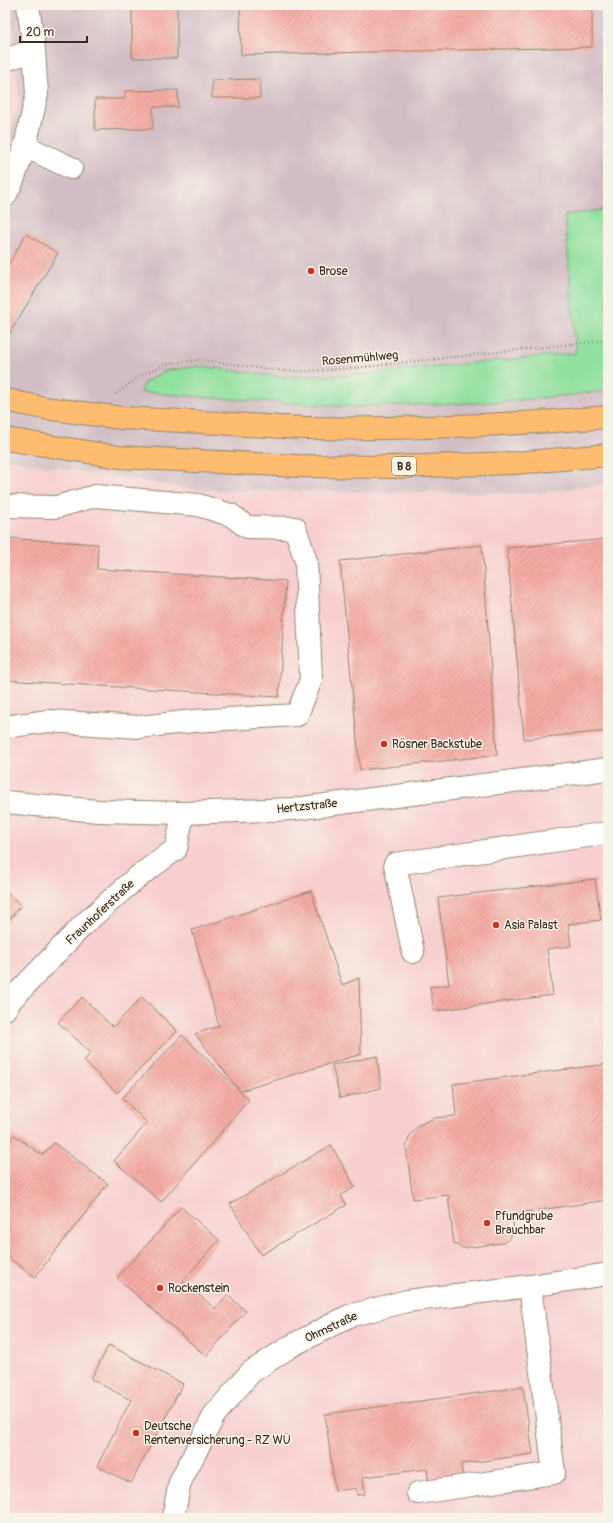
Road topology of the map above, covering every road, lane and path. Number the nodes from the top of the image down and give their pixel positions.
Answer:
1 (28, 5) edge
2 (34, 50) junction
3 (5, 60) edge
4 (25, 146) junction
5 (71, 168) dead end
6 (5, 196) edge
7 (608, 340) edge
8 (122, 390) dead end
9 (5, 400) edge
10 (608, 417) edge
11 (5, 439) edge
12 (608, 456) edge
13 (5, 506) edge
14 (5, 727) edge
15 (608, 769) edge
16 (5, 802) edge
17 (183, 813) junction
18 (608, 833) edge
19 (412, 952) dead end
20 (5, 1009) edge
21 (608, 1274) edge
22 (530, 1286) junction
23 (418, 1493) dead end
24 (173, 1518) edge

1 - 2 street
2 - 3 street
2 - 4 street
4 - 5 street
4 - 6 street
7 - 8 path, Rosenmühlweg
9 - 10 highway, bridge
11 - 12 highway, B 8
13 - 14 street
15 - 17 street, Hertzstraße
16 - 17 street, Hertzstraße
17 - 20 street, Fraunhoferstraße
18 - 19 street
21 - 22 street, Ohmstraße
22 - 23 street
22 - 24 street, Ohmstraße

